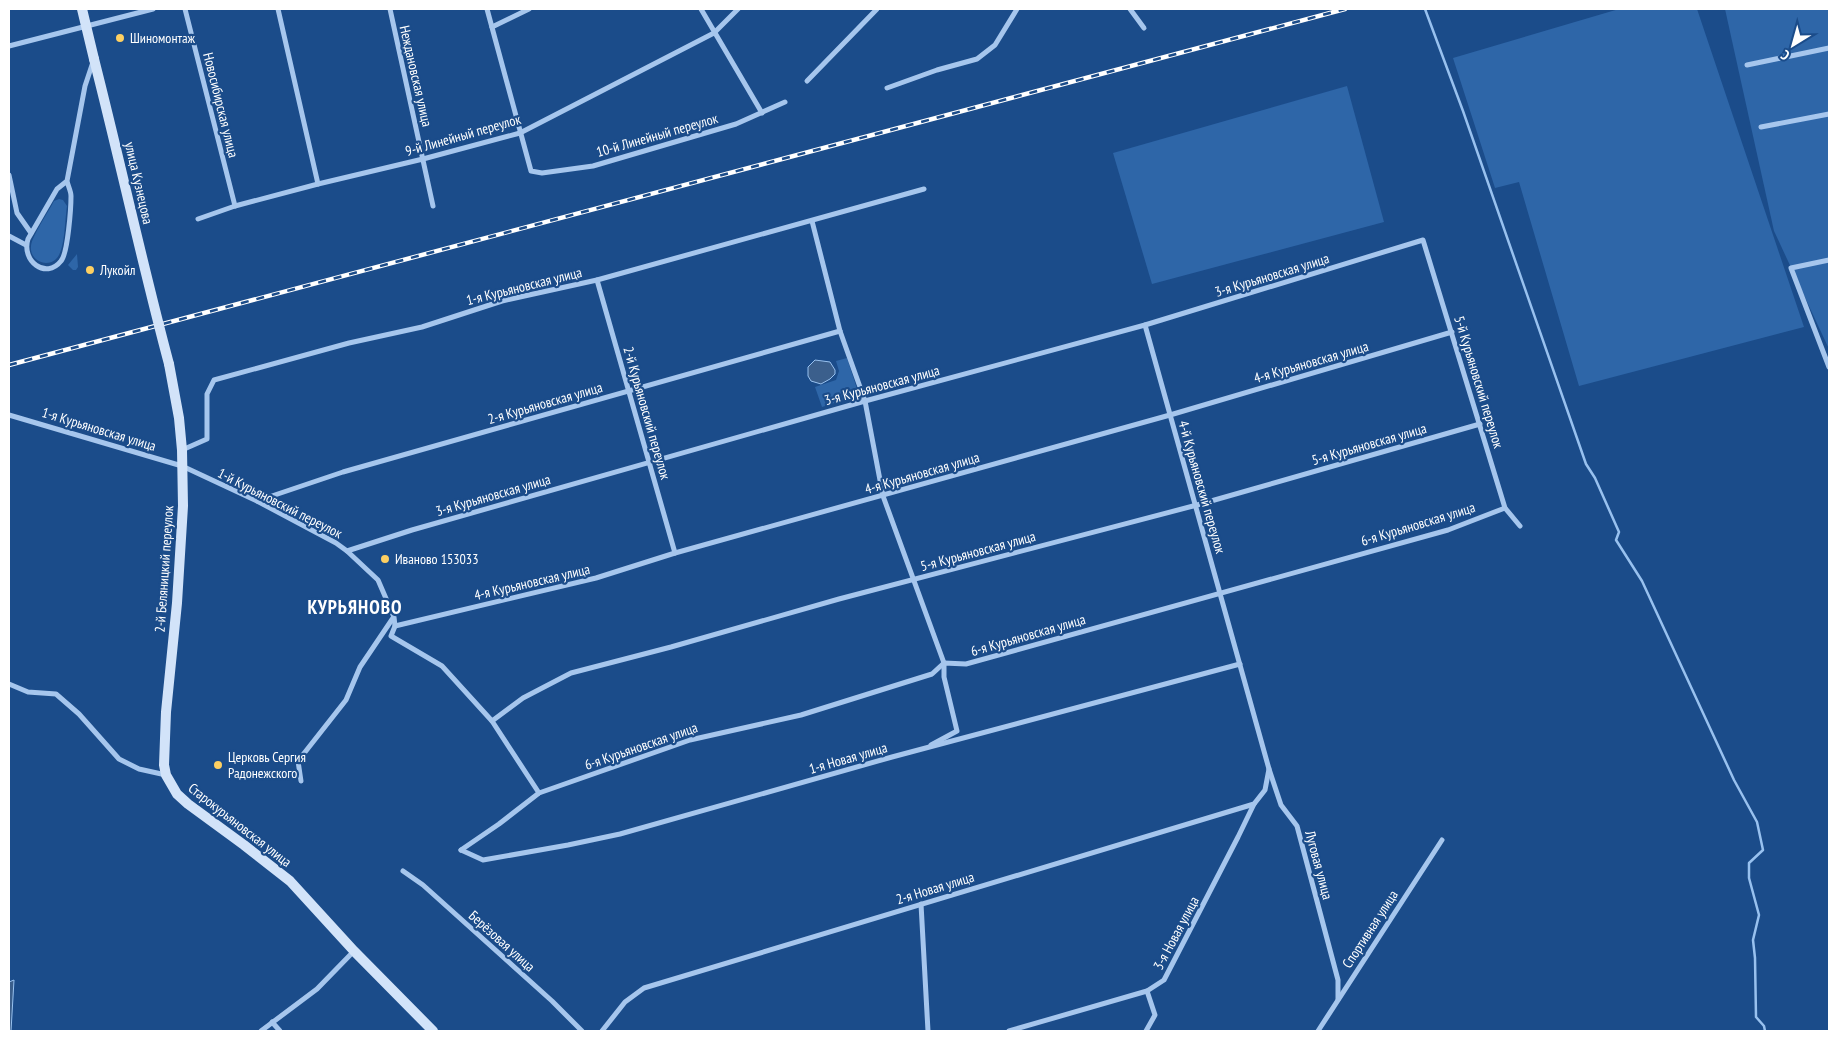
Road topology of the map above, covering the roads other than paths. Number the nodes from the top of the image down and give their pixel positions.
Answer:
1 (82, 9) edge
2 (154, 9) edge
3 (185, 9) edge
4 (278, 9) edge
5 (390, 9) edge
6 (487, 9) edge
7 (529, 9) edge
8 (701, 9) edge
9 (738, 9) edge
10 (877, 9) edge
11 (1016, 9) edge
12 (1132, 9) edge
13 (86, 26) junction
14 (492, 27) junction
15 (1144, 28) dead end
16 (714, 33) junction
17 (9, 46) edge
18 (1829, 48) edge
19 (94, 59) junction
20 (1747, 65) dead end
21 (807, 81) dead end
22 (887, 88) dead end
23 (785, 102) dead end
24 (762, 113) junction
25 (1829, 114) edge
26 (1761, 127) dead end
27 (520, 133) junction
28 (423, 159) junction
29 (9, 175) edge
30 (67, 181) junction
31 (318, 184) junction
32 (924, 190) dead end
33 (235, 206) junction
34 (433, 206) dead end
35 (198, 219) dead end
36 (812, 221) junction
37 (31, 233) junction
38 (9, 236) edge
39 (1423, 240) joint
40 (26, 245) junction
41 (1829, 260) edge
42 (597, 280) junction
43 (1145, 325) junction
44 (840, 331) junction
45 (1452, 332) junction
46 (169, 364) joint
47 (1829, 368) edge
48 (628, 391) junction
49 (865, 401) junction
50 (9, 415) edge
51 (1170, 415) junction
52 (1480, 424) junction
53 (182, 450) junction
54 (650, 463) junction
55 (182, 466) junction
56 (883, 496) junction
57 (258, 501) junction
58 (1196, 505) junction
59 (1505, 508) junction
60 (1520, 526) dead end
61 (347, 551) junction
62 (675, 553) junction
63 (913, 580) junction
64 (1220, 593) junction
65 (394, 617) junction
66 (395, 626) junction
67 (1237, 656) joint
68 (944, 663) junction
69 (1240, 664) junction
70 (9, 684) edge
71 (492, 721) junction
72 (922, 749) junction
73 (1269, 769) junction
74 (166, 775) junction
75 (301, 781) dead end
76 (539, 793) junction
77 (1254, 804) junction
78 (1442, 840) dead end
79 (461, 850) joint
80 (403, 870) dead end
81 (921, 904) junction
82 (354, 951) junction
83 (1147, 991) junction
84 (1338, 999) junction
85 (272, 1022) junction
86 (261, 1031) edge
87 (280, 1031) edge
88 (432, 1031) edge
89 (582, 1031) edge
90 (602, 1031) edge
91 (928, 1031) edge
92 (1009, 1031) edge
93 (1146, 1031) edge
94 (1318, 1031) edge

1 - 13 main road, улица Кузнецова
2 - 13 street
3 - 33 street, Новосибирская улица
4 - 31 street
5 - 28 street, Неждановская улица
6 - 14 street
7 - 14 street
8 - 16 street
9 - 16 street, 9-й Линейный переулок
10 - 21 street
11 - 22 street
12 - 15 street
13 - 17 street
13 - 19 main road, улица Кузнецова
14 - 27 street
16 - 24 street
16 - 27 street, 9-й Линейный переулок
18 - 20 street
19 - 30 street
19 - 46 main road, улица Кузнецова, bridge
23 - 24 street, 10-й Линейный переулок
24 - 27 street, 10-й Линейный переулок
25 - 26 street
27 - 28 street, 9-й Линейный переулок
28 - 31 street, 9-й Линейный переулок
28 - 34 street, Неждановская улица
29 - 37 street
30 - 37 street
30 - 40 street
31 - 33 street, 9-й Линейный переулок
32 - 36 street, 1-я Курьяновская улица
33 - 35 street, 9-й Линейный переулок
36 - 42 street, 1-я Курьяновская улица
36 - 44 street
37 - 40 street
38 - 40 street
39 - 43 street, 3-я Курьяновская улица
39 - 45 street, 5-й Курьяновский переулок
41 - 47 street
42 - 48 street, 2-й Курьяновский переулок
42 - 53 street, 1-я Курьяновская улица
43 - 49 street, 3-я Курьяновская улица
43 - 51 street, 4-й Курьяновский переулок
44 - 48 street, 2-я Курьяновская улица
44 - 49 street
45 - 51 street, 4-я Курьяновская улица
45 - 52 street, 5-й Курьяновский переулок
46 - 53 main road, 2-й Беляницкий переулок
48 - 54 street, 2-й Курьяновский переулок
48 - 57 street, 2-я Курьяновская улица
49 - 54 street, 3-я Курьяновская улица
49 - 56 street
50 - 55 street, 1-я Курьяновская улица
51 - 56 street, 4-я Курьяновская улица
51 - 58 street, 4-й Курьяновский переулок
52 - 58 street, 5-я Курьяновская улица
52 - 59 street, 5-й Курьяновский переулок
53 - 55 main road, 2-й Беляницкий переулок
54 - 61 street, 3-я Курьяновская улица
54 - 62 street, 2-й Курьяновский переулок
55 - 57 street, 1-й Курьяновский переулок
55 - 74 main road, 2-й Беляницкий переулок
56 - 62 street, 4-я Курьяновская улица
56 - 63 street
57 - 61 street, 1-й Курьяновский переулок
58 - 63 street, 5-я Курьяновская улица
58 - 64 street, 4-й Курьяновский переулок
59 - 60 street, 5-й Курьяновский переулок
59 - 64 street, 6-я Курьяновская улица
61 - 65 street, 1-й Курьяновский переулок
62 - 66 street, 4-я Курьяновская улица
63 - 68 street
63 - 71 street, 5-я Курьяновская улица
64 - 67 street, 4-й Курьяновский переулок
64 - 68 street, 6-я Курьяновская улица
65 - 66 street, 1-й Курьяновский переулок
65 - 75 street
66 - 71 street, 1-й Курьяновский переулок
67 - 69 street, Луговая улица
68 - 72 street
68 - 76 street, 6-я Курьяновская улица
69 - 72 street, 1-я Новая улица
69 - 73 street, Луговая улица
70 - 74 street
71 - 76 street, 1-й Курьяновский переулок
72 - 79 street, 1-я Новая улица
73 - 77 street
73 - 84 street, Луговая улица
74 - 82 main road, Старокурьяновская улица
76 - 79 street, 6-я Курьяновская улица
77 - 81 street, 2-я Новая улица
77 - 83 street, 3-я Новая улица
78 - 84 street, Спортивная улица
80 - 89 street, Берёзовая улица
81 - 90 street, 2-я Новая улица
81 - 91 street
82 - 85 street
82 - 88 main road, Старокурьяновская улица
83 - 92 street, 3-я Новая улица
83 - 93 street
84 - 94 street, Спортивная улица
85 - 86 street
85 - 87 street

